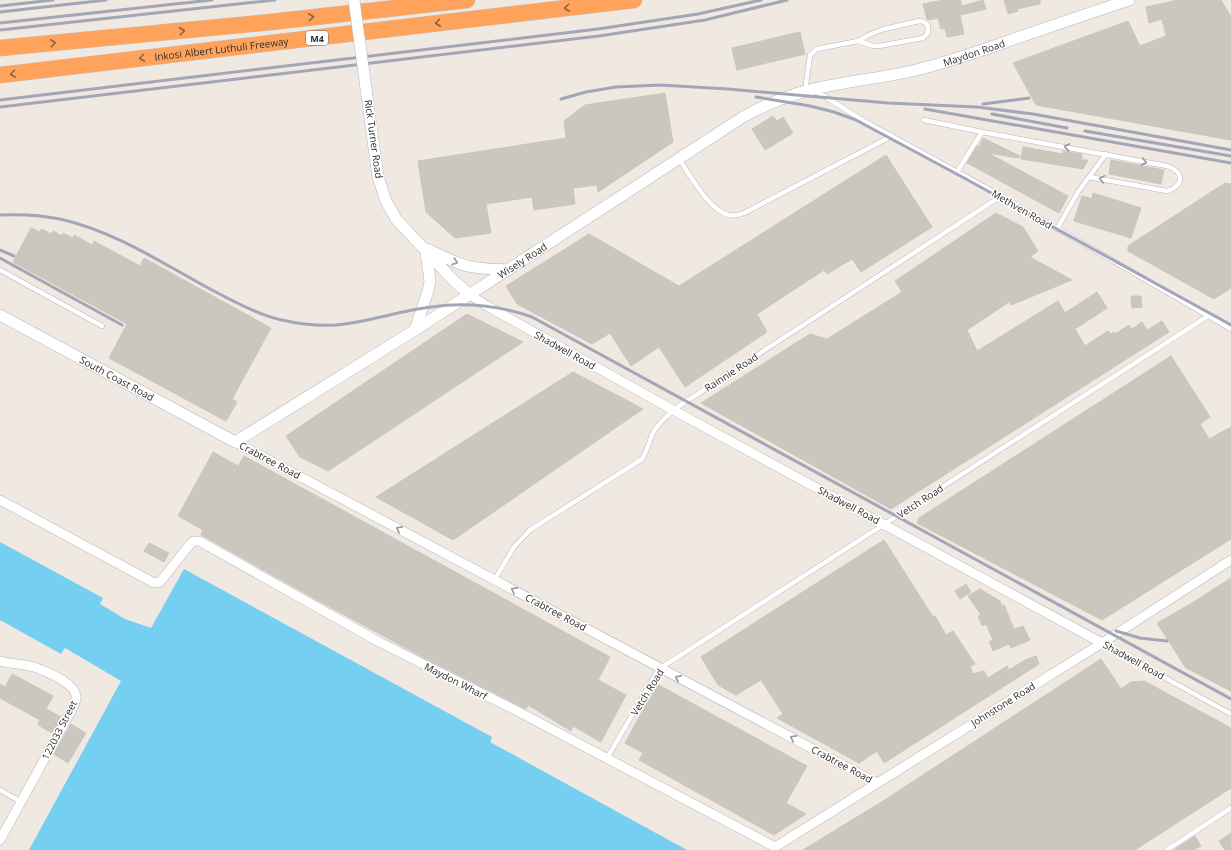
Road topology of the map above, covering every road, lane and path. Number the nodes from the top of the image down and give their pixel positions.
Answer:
1 (354, 0) edge
2 (467, 0) edge
3 (634, 0) edge
4 (1129, 0) edge
5 (858, 41) junction
6 (0, 48) edge
7 (0, 75) edge
8 (809, 91) junction
9 (924, 120) dead end
10 (982, 132) junction
11 (892, 136) junction
12 (1106, 154) junction
13 (679, 159) junction
14 (957, 172) junction
15 (1089, 177) junction
16 (1000, 196) junction
17 (1057, 229) junction
18 (423, 249) junction
19 (0, 270) edge
20 (508, 270) junction
21 (469, 294) junction
22 (0, 314) edge
23 (1208, 316) junction
24 (102, 326) dead end
25 (1231, 329) edge
26 (415, 330) junction
27 (673, 410) junction
28 (235, 442) junction
29 (0, 500) edge
30 (884, 524) junction
31 (1231, 560) edge
32 (495, 579) junction
33 (1102, 643) junction
34 (0, 661) edge
35 (660, 669) junction
36 (1231, 714) edge
37 (607, 758) junction
38 (877, 782) junction
39 (0, 790) edge
40 (21, 802) junction
41 (1231, 808) edge
42 (0, 840) edge
43 (778, 848) edge
44 (1167, 850) edge

1 - 18 street, Rick Turner Road, bridge
6 -> 2 highway, Inkosi Albert Luthuli Freeway / M4
3 -> 7 highway, Inkosi Albert Luthuli Freeway / M4
4 - 8 street, Maydon Road
5 - 5 lane
5 - 8 lane
8 - 11 lane, Methven Road
8 - 13 street, Wisely Road
9 - 10 lane
12 -> 10 lane
10 - 14 lane
11 - 13 lane
11 - 14 lane, Methven Road
12 - 15 lane
12 -> 15 lane
13 - 20 street, Wisely Road
14 - 16 lane, Methven Road
15 - 17 lane
16 - 17 lane, Methven Road
16 - 27 lane, Rainnie Road
17 - 23 lane, Methven Road
18 -> 20 street
18 - 21 street, Rick Turner Road
18 - 26 street
19 - 24 lane
20 - 21 street, Wisely Road
21 - 26 street, Wisely Road
21 - 27 street, Shadwell Road
22 - 28 street, South Coast Road
23 - 25 lane, Methven Road
23 - 30 lane, Vetch Road
26 - 28 street, Wisely Road
27 - 30 street, Shadwell Road
27 - 32 lane, Rainnie Road
32 -> 28 street, Crabtree Road
29 - 37 street, Maydon Wharf
30 - 33 street, Shadwell Road
30 - 35 lane, Vetch Road
31 - 33 street, Johnstone Road
35 -> 32 street, Crabtree Road
33 - 36 lane, Shadwell Road
33 - 38 street, Johnstone Road
34 - 40 street, 122033 Street
35 - 37 lane, Vetch Road
38 -> 35 street, Crabtree Road
37 - 43 street, Maydon Wharf
38 - 43 street, Johnstone Road
39 - 40 lane
40 - 42 street, 122033 Street
41 - 44 lane

